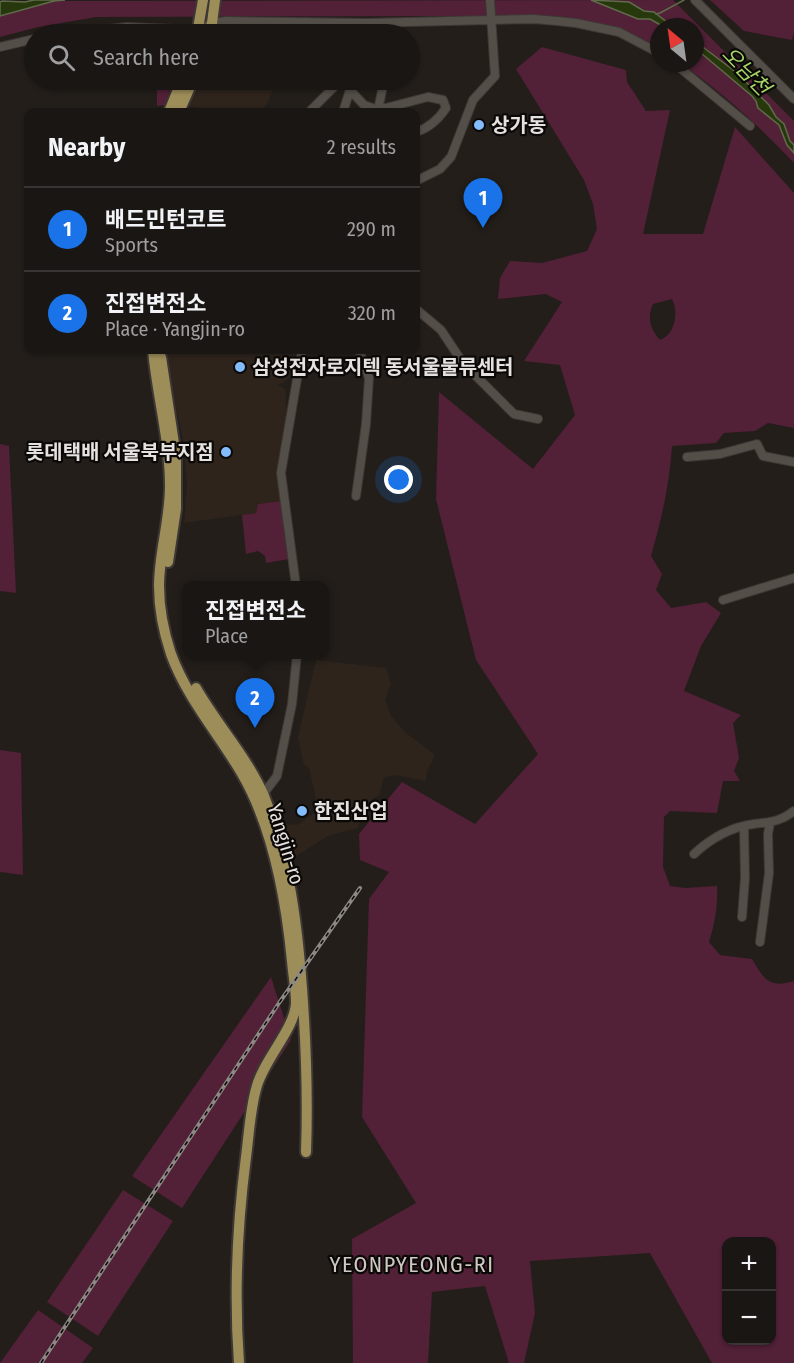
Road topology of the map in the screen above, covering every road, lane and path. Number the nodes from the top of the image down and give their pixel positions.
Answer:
1 (203, 0) edge
2 (215, 0) edge
3 (490, 0) edge
4 (695, 0) edge
5 (491, 19) junction
6 (306, 22) joint
7 (212, 23) joint
8 (380, 23) joint
9 (201, 24) edge
10 (24, 41) edge
11 (0, 47) edge
12 (650, 48) edge
13 (685, 72) edge
14 (178, 90) edge
15 (189, 90) edge
16 (331, 90) edge
17 (350, 90) joint
18 (382, 90) edge
19 (794, 99) edge
20 (172, 108) edge
21 (181, 108) edge
22 (313, 108) edge
23 (344, 108) edge
24 (371, 108) edge
25 (379, 108) edge
26 (389, 108) edge
27 (750, 126) dead end
28 (420, 131) edge
29 (420, 179) edge
30 (420, 312) edge
31 (154, 354) edge
32 (162, 354) edge
33 (301, 354) edge
34 (360, 354) edge
35 (538, 419) dead end
36 (687, 457) dead end
37 (794, 462) edge
38 (356, 496) dead end
39 (794, 578) edge
40 (295, 581) edge
41 (723, 600) dead end
42 (296, 659) edge
43 (259, 799) junction
44 (794, 811) edge
45 (770, 824) junction
46 (744, 827) junction
47 (694, 854) dead end
48 (742, 917) dead end
49 (760, 942) dead end
50 (303, 1009) junction
51 (306, 1152) dead end
52 (239, 1363) edge
53 (246, 1363) edge

1 - 9 main road
2 - 7 main road
3 - 5 street
4 - 19 street
5 - 8 street
5 - 12 street
5 - 29 street
6 - 7 street
6 - 8 street
10 - 11 street
13 - 27 street
14 - 20 main road
15 - 21 main road
16 - 22 street
17 - 23 street
17 - 24 street
18 - 25 street
26 - 28 street
30 - 35 street
31 - 43 main road, Yangjin-ro
32 - 43 main road, Yangjin-ro
33 - 40 street
34 - 38 street
36 - 37 street
39 - 41 street
42 - 43 street
43 - 50 main road, Yangjin-ro
43 - 52 main road, Yangjin-ro
44 - 45 street
45 - 46 street
45 - 49 street
46 - 47 street
46 - 48 street
50 - 51 main road, Yangjin-ro
50 - 53 main road

